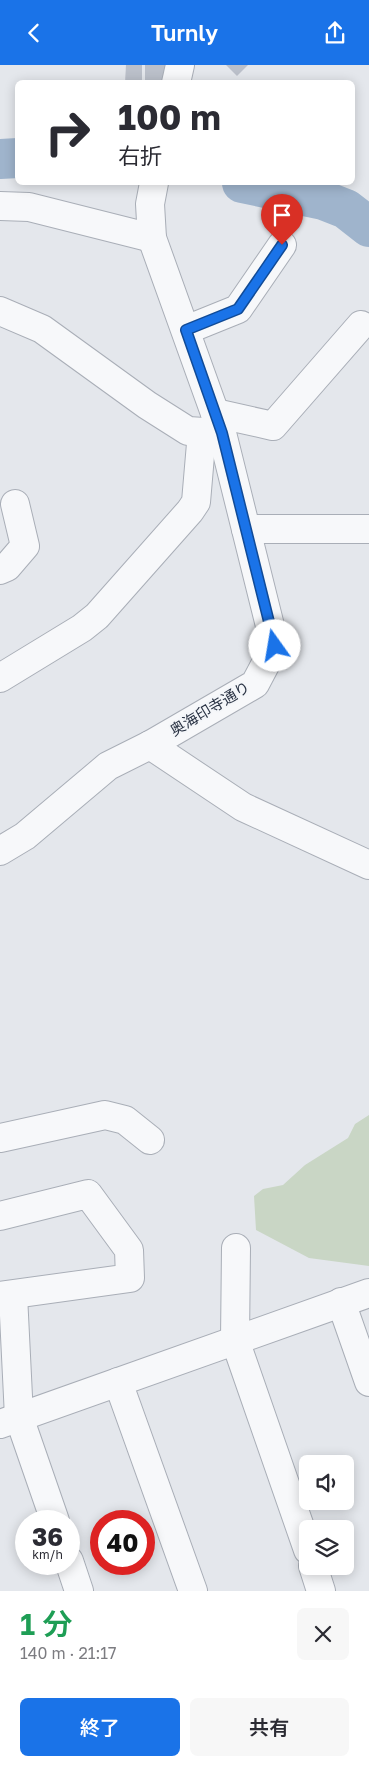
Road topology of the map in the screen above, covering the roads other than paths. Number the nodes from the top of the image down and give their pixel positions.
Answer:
1 (180, 65) edge
2 (177, 80) edge
3 (152, 193) edge
4 (0, 206) edge
5 (152, 238) junction
6 (282, 245) dead end
7 (0, 311) edge
8 (361, 325) dead end
9 (186, 330) junction
10 (213, 426) junction
11 (15, 504) dead end
12 (246, 529) junction
13 (369, 529) edge
14 (0, 570) edge
15 (0, 678) edge
16 (150, 745) junction
17 (0, 851) edge
18 (369, 865) edge
19 (0, 1138) edge
20 (150, 1140) dead end
21 (0, 1216) edge
22 (236, 1248) dead end
23 (369, 1293) edge
24 (6, 1295) edge
25 (341, 1303) junction
26 (235, 1340) junction
27 (118, 1382) junction
28 (369, 1382) edge
29 (10, 1420) edge
30 (50, 1510) edge
31 (299, 1524) edge
32 (74, 1575) edge
33 (316, 1575) edge
34 (79, 1591) edge
35 (193, 1591) edge
36 (322, 1591) edge

1 - 2 street
3 - 5 street, 奥海印寺通り
4 - 5 street
5 - 9 street, 奥海印寺通り
6 - 9 street
7 - 10 street
8 - 10 street
9 - 10 street, 奥海印寺通り
10 - 12 street, 奥海印寺通り
10 - 15 street
11 - 14 street
12 - 13 street
12 - 16 street, 奥海印寺通り
16 - 17 street, 奥海印寺通り
16 - 18 street
19 - 20 street
21 - 24 street
22 - 26 street
23 - 25 street
24 - 29 street
25 - 26 street
25 - 28 street
26 - 27 street
26 - 31 street
27 - 29 street
27 - 35 street
29 - 30 street
32 - 34 street
33 - 36 street

